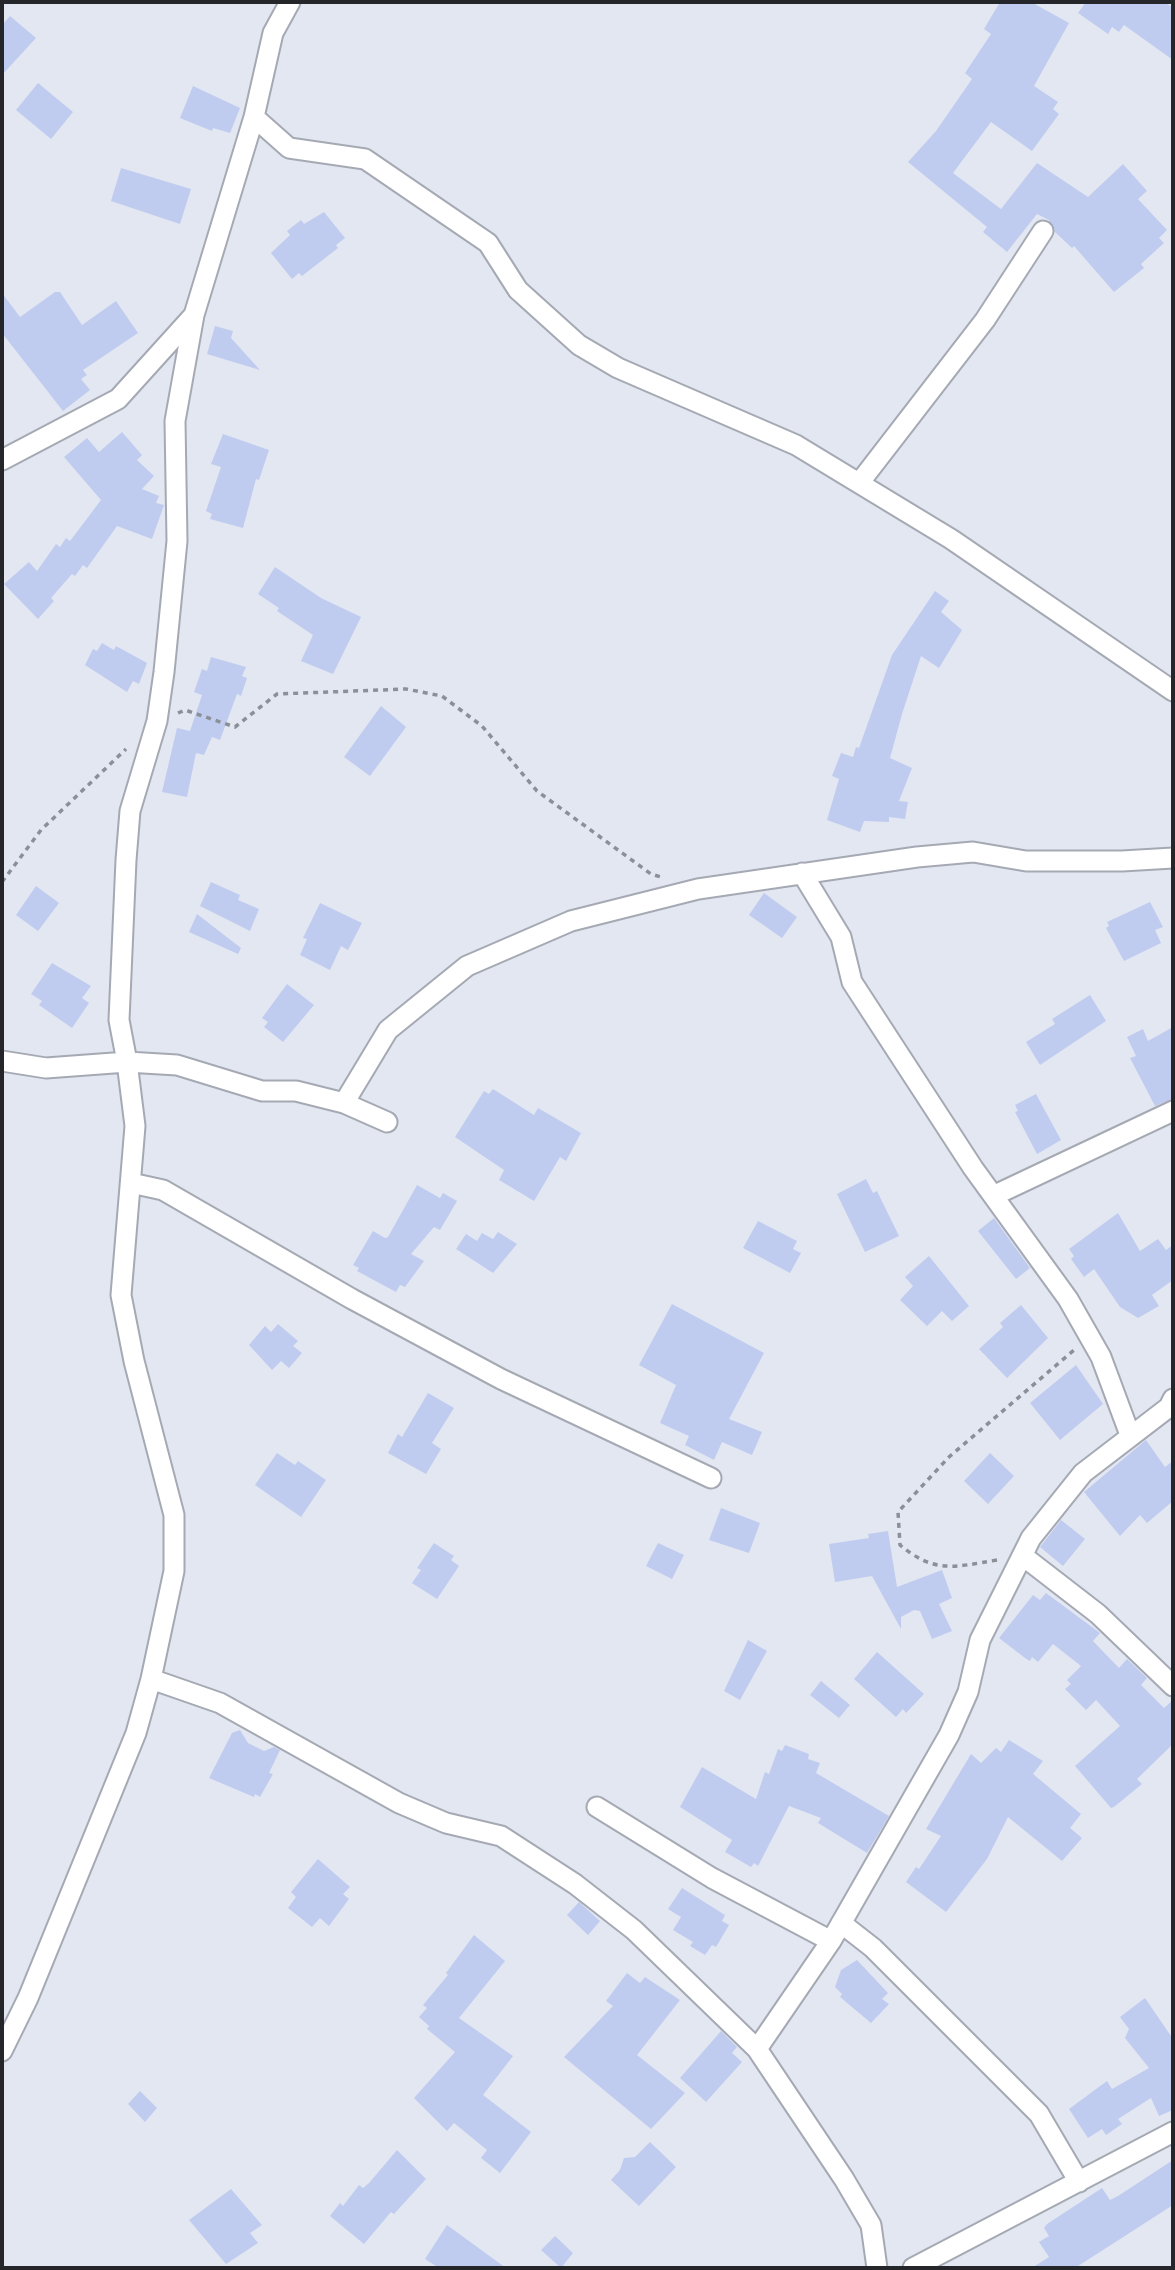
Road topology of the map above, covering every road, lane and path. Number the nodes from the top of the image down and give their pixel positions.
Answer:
1 (290, 2) edge
2 (254, 117) junction
3 (1043, 231) dead end
4 (194, 315) junction
5 (2, 460) edge
6 (860, 482) junction
7 (1173, 691) edge
8 (157, 721) junction
9 (128, 747) dead end
10 (1173, 858) edge
11 (802, 873) junction
12 (663, 878) dead end
13 (2, 882) edge
14 (2, 1061) edge
15 (127, 1062) junction
16 (344, 1103) junction
17 (1173, 1111) edge
18 (387, 1122) dead end
19 (131, 1183) junction
20 (995, 1195) junction
21 (1090, 1340) junction
22 (1173, 1399) edge
23 (1129, 1435) junction
24 (711, 1478) dead end
25 (1023, 1556) junction
26 (151, 1679) junction
27 (1173, 1686) edge
28 (597, 1807) dead end
29 (841, 1923) junction
30 (831, 1941) junction
31 (757, 2049) junction
32 (2, 2051) edge
33 (1173, 2132) edge
34 (1079, 2182) junction
35 (877, 2268) edge
36 (913, 2268) edge

1 - 2 street
2 - 4 street
2 - 6 street
3 - 6 street
4 - 5 street
4 - 8 street
6 - 7 street
8 - 12 path
8 - 15 street
9 - 13 path
10 - 11 street
11 - 16 street
11 - 20 street
14 - 15 street
15 - 16 street
15 - 19 street
16 - 18 street
17 - 20 street
19 - 24 street
19 - 26 street
20 - 21 street
21 - 23 street
21 - 25 path
22 - 23 street
23 - 25 street
25 - 27 street
25 - 29 street
26 - 31 street
26 - 32 street
28 - 30 street
29 - 30 street
29 - 34 street
30 - 31 street
31 - 35 street
33 - 34 street
34 - 36 street

